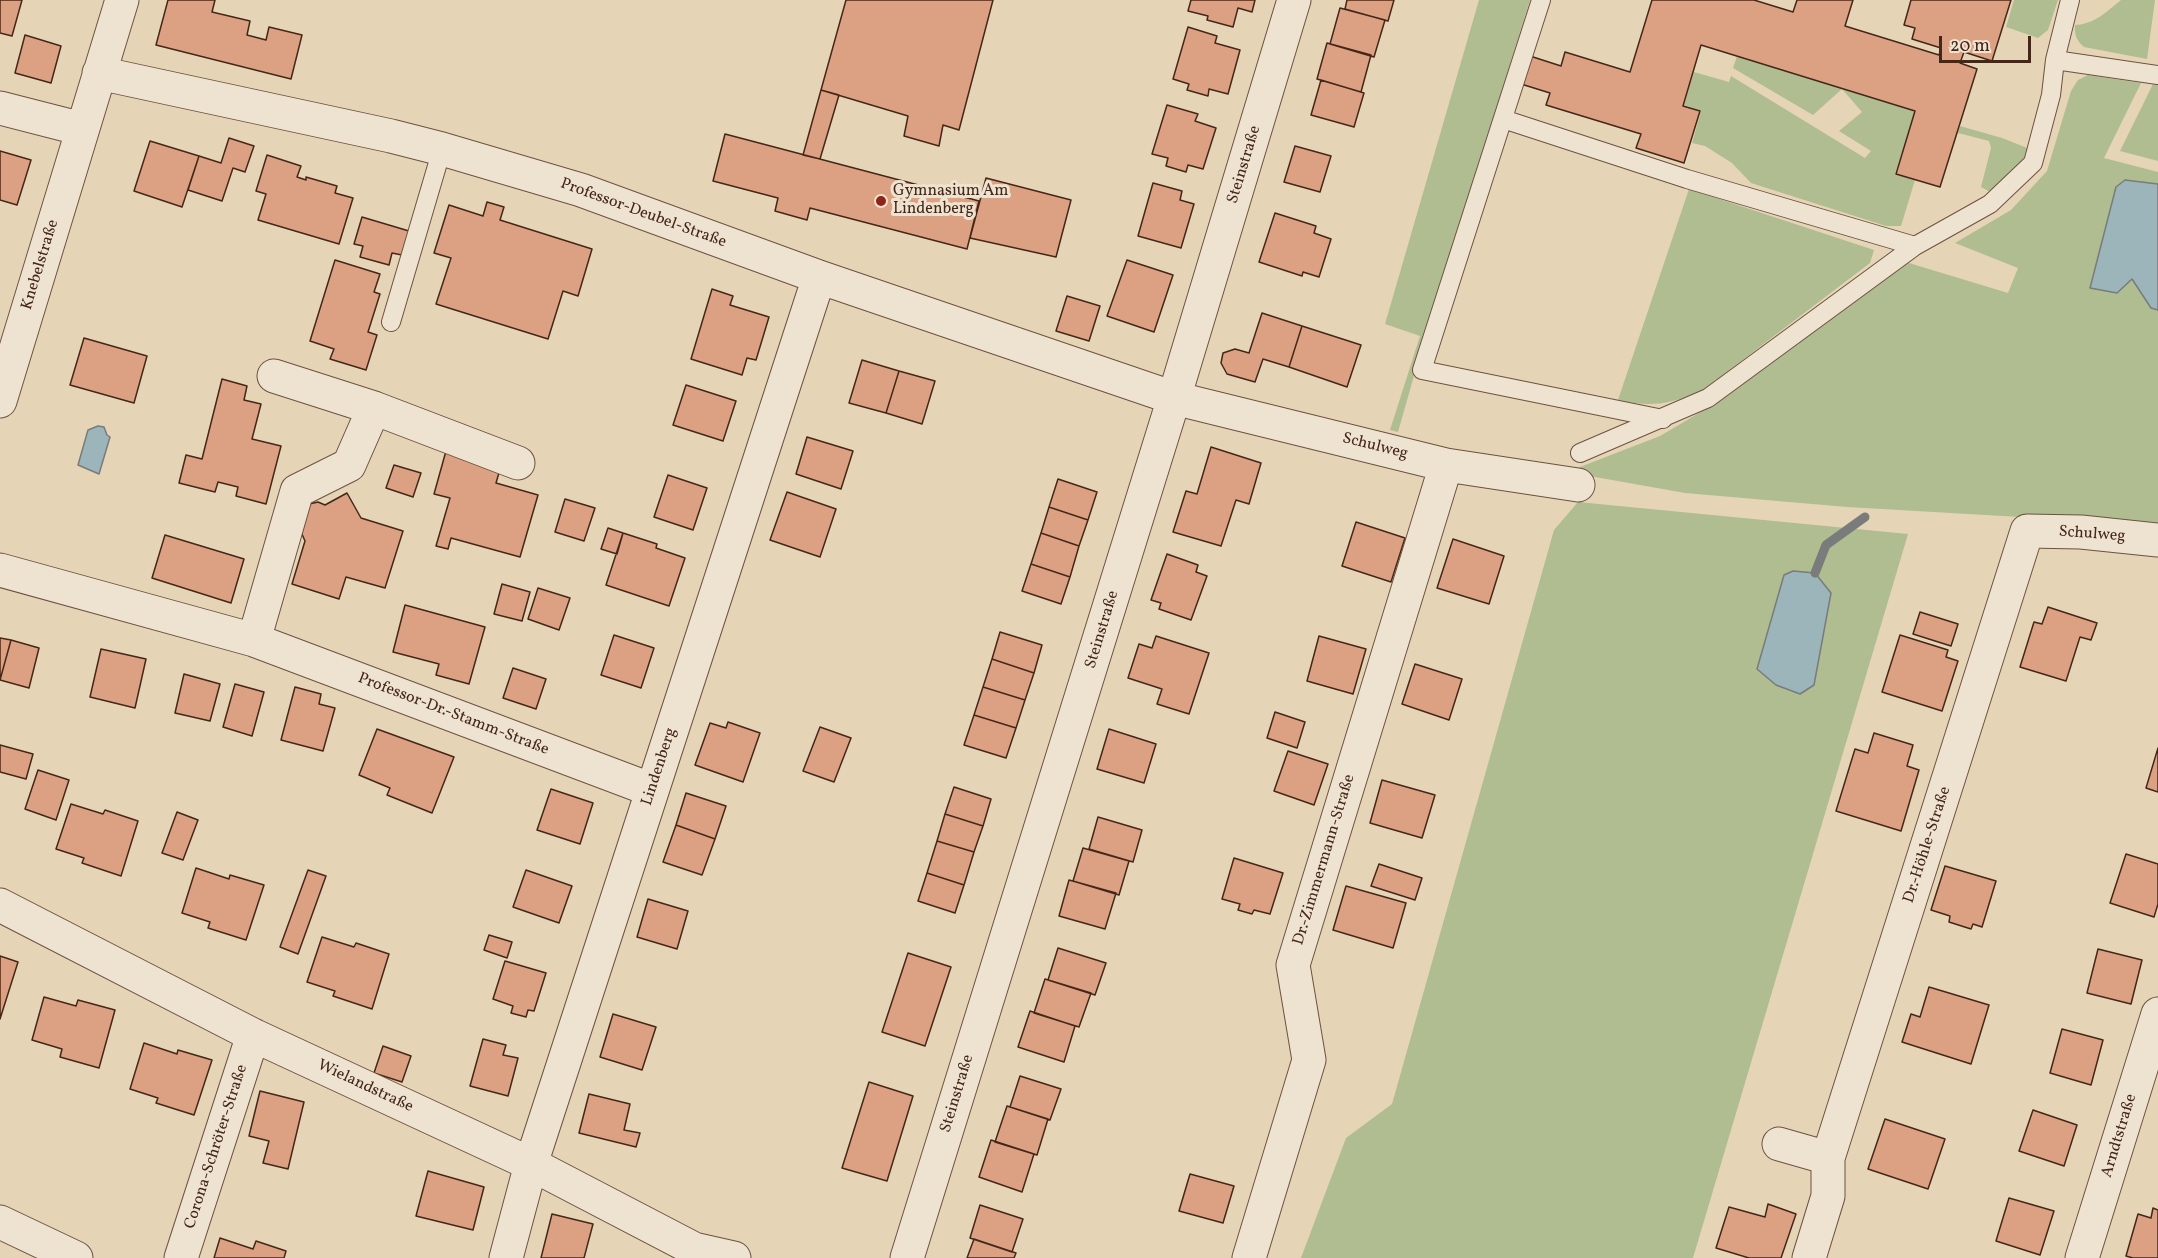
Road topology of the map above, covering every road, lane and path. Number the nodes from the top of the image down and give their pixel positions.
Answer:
1 (122, 0) edge
2 (1294, 0) edge
3 (1540, 0) edge
4 (2070, 0) edge
5 (2055, 60) junction
6 (99, 73) junction
7 (2158, 75) edge
8 (0, 108) edge
9 (1503, 119) junction
10 (82, 129) junction
11 (442, 149) junction
12 (1915, 246) junction
13 (819, 278) junction
14 (392, 322) dead end
15 (274, 376) dead end
16 (1174, 398) junction
17 (0, 401) edge
18 (374, 408) junction
19 (1663, 419) junction
20 (518, 463) dead end
21 (1446, 465) junction
22 (1579, 469) joint
23 (2027, 531) joint
24 (2158, 540) edge
25 (0, 570) edge
26 (254, 640) junction
27 (652, 790) junction
28 (0, 905) edge
29 (2158, 1014) edge
30 (253, 1035) junction
31 (1779, 1144) dead end
32 (1828, 1158) junction
33 (531, 1164) junction
34 (0, 1221) edge
35 (76, 1258) edge
36 (181, 1258) edge
37 (506, 1258) edge
38 (734, 1258) edge
39 (908, 1258) edge
40 (1249, 1258) edge
41 (1809, 1258) edge
42 (2082, 1258) edge

1 - 6 street, Knebelstraße
2 - 16 street, Steinstraße
3 - 9 lane
4 - 5 lane
5 - 7 lane
5 - 12 lane
6 - 10 street, Knebelstraße
6 - 11 street, Professor-Deubel-Straße
8 - 10 street
9 - 12 lane
9 - 19 lane
10 - 17 street, Knebelstraße
11 - 13 street, Professor-Deubel-Straße
11 - 14 lane
12 - 19 lane
13 - 16 street, Professor-Deubel-Straße
13 - 27 street, Lindenberg
15 - 18 street
16 - 21 street, Schulweg
16 - 39 street, Steinstraße
18 - 20 street
18 - 26 street
19 - 22 lane
21 - 22 street, Schulweg
21 - 40 street, Dr.-Zimmermann-Straße
23 - 24 street, Schulweg
23 - 32 street, Dr.-Höhle-Straße
25 - 26 street, Professor-Dr.-Stamm-Straße
26 - 27 street, Professor-Dr.-Stamm-Straße
27 - 33 street, Lindenberg
28 - 30 street, Wielandstraße
29 - 42 street, Arndtstraße
30 - 33 street, Wielandstraße
30 - 36 street, Corona-Schröter-Straße
31 - 32 street
32 - 41 street, Dr.-Höhle-Straße
33 - 37 street, Lindenberg
33 - 38 street, Wielandstraße
34 - 35 street

